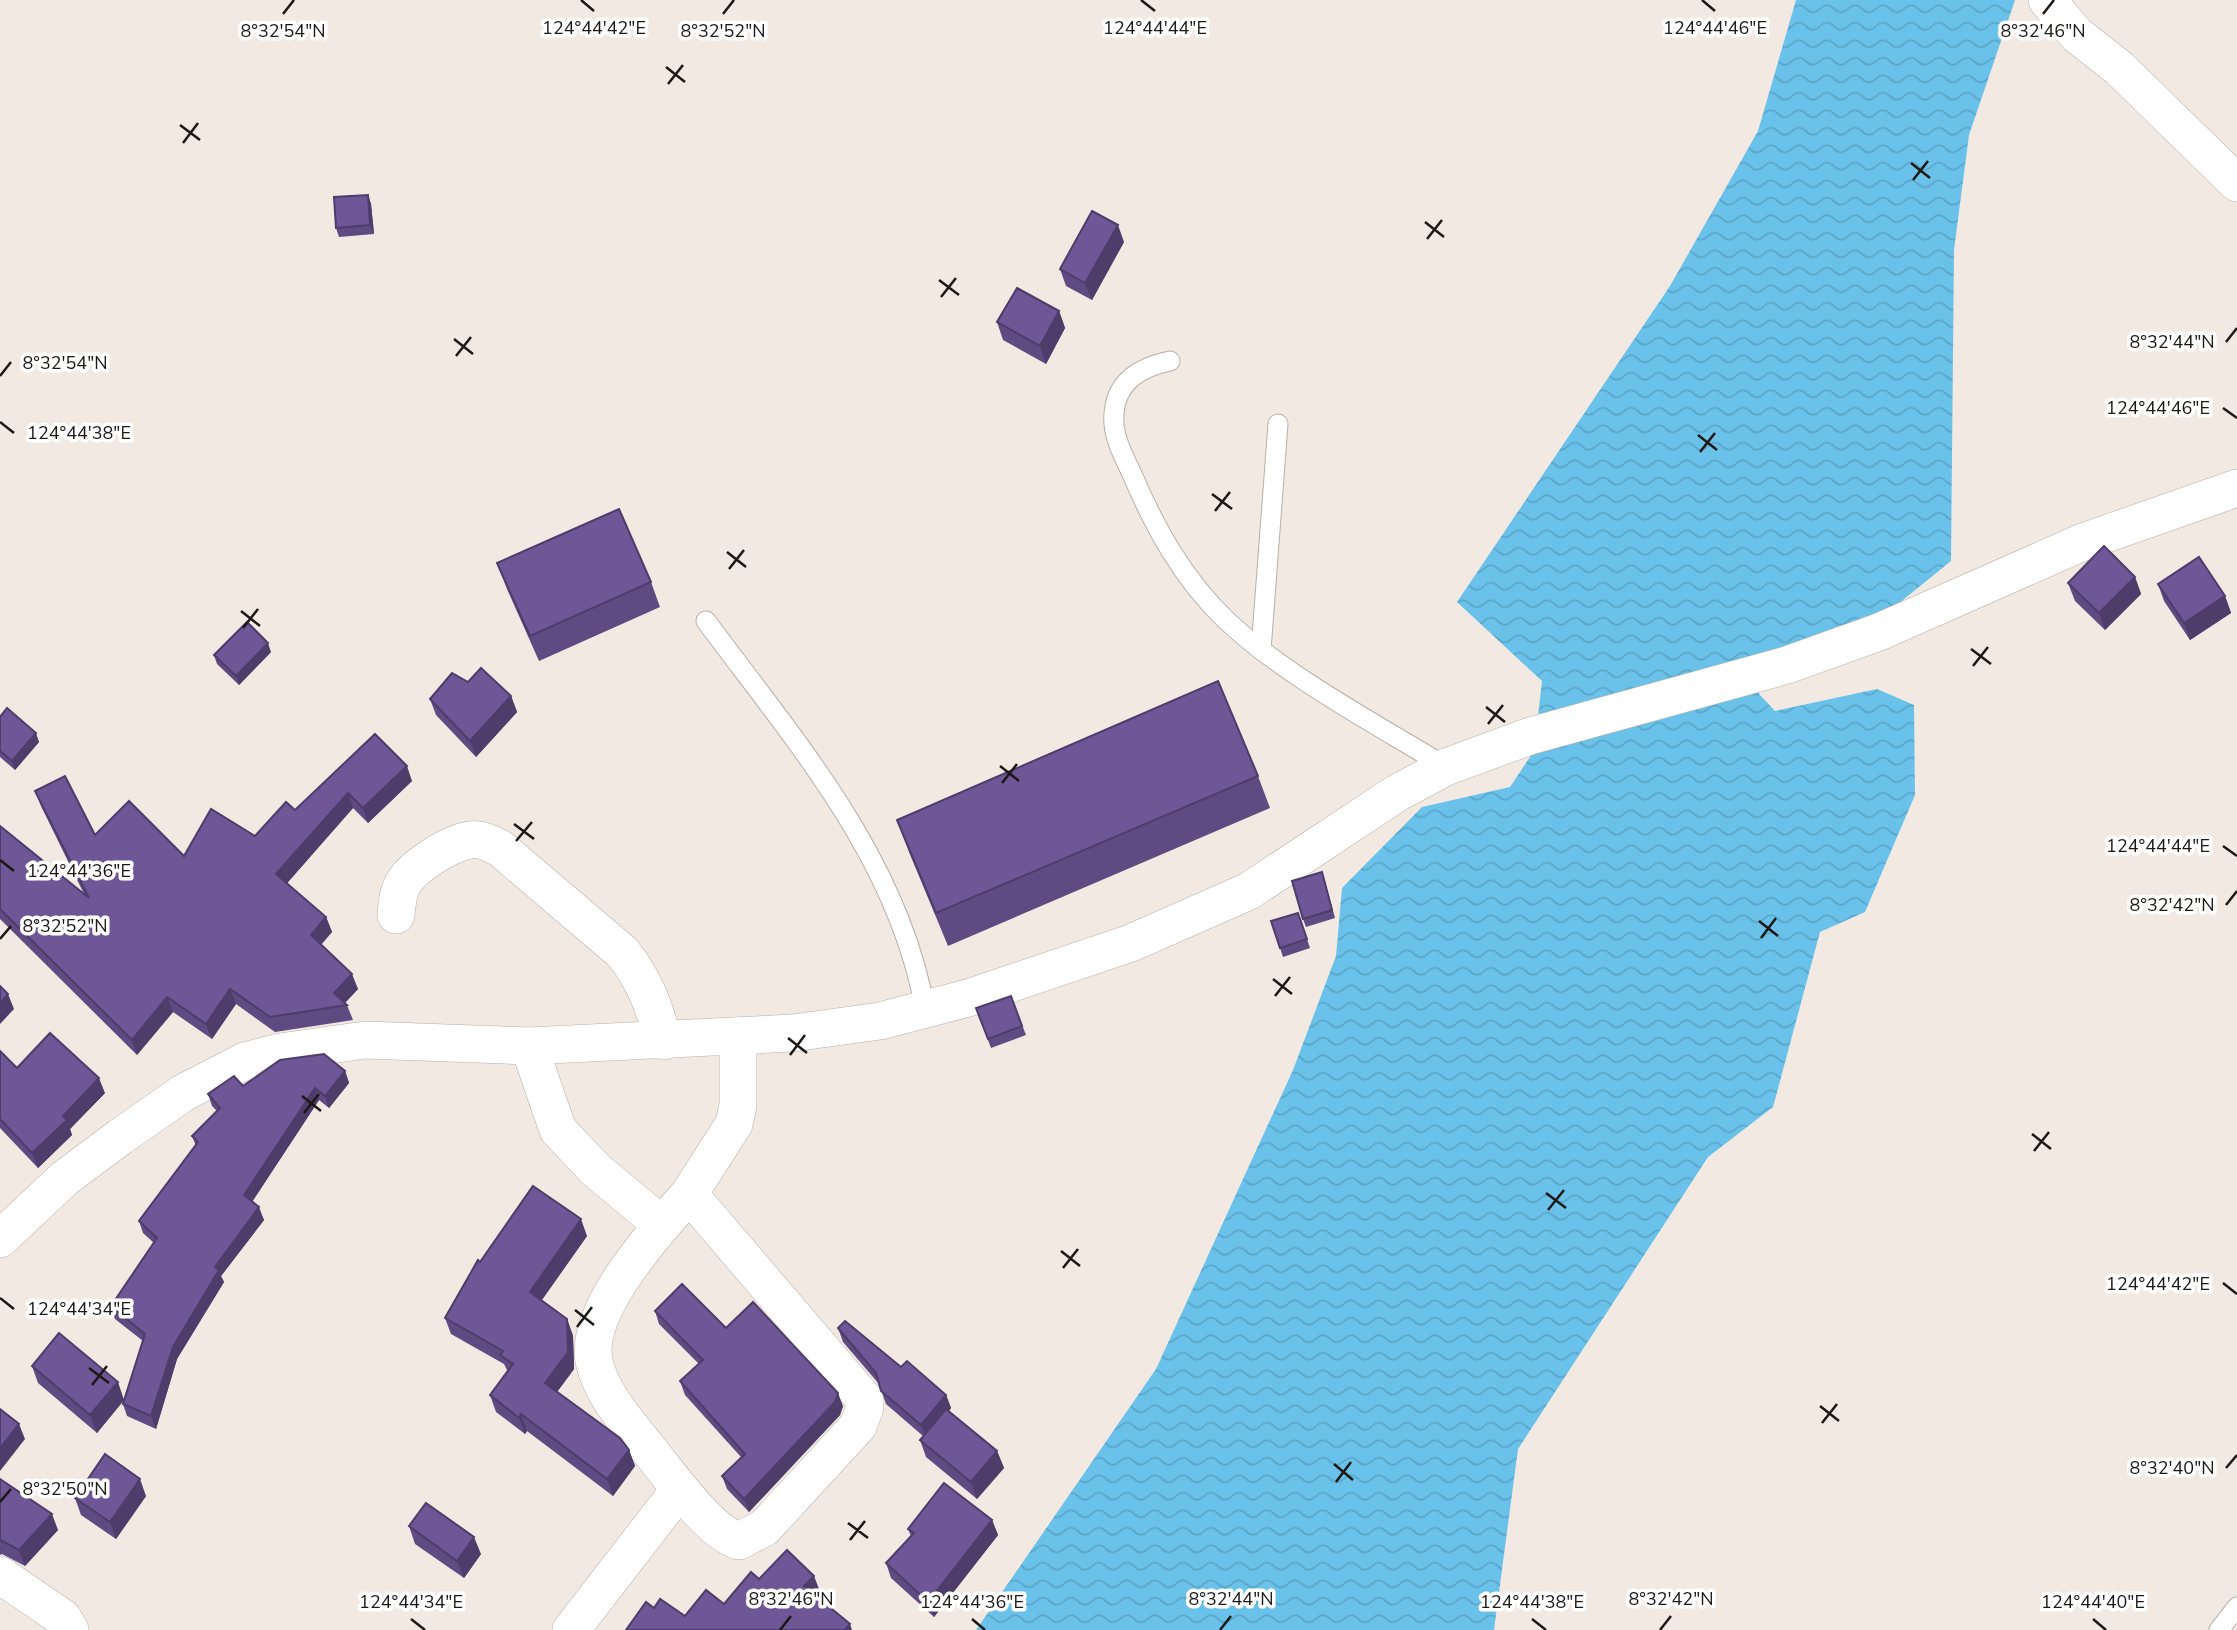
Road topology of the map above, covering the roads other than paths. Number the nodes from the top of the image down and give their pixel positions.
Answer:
1 (2047, 0) edge
2 (2237, 183) edge
3 (1170, 362) dead end
4 (1278, 424) dead end
5 (2233, 501) edge
6 (706, 621) dead end
7 (1261, 650) junction
8 (1446, 767) junction
9 (396, 915) dead end
10 (925, 1009) junction
11 (738, 1036) junction
12 (664, 1041) junction
13 (529, 1046) junction
14 (689, 1194) junction
15 (662, 1225) junction
16 (0, 1239) edge
17 (680, 1489) junction
18 (0, 1575) edge
19 (2237, 1607) edge
20 (70, 1630) edge
21 (571, 1630) edge
22 (2219, 1630) edge

1 - 2 street
3 - 7 lane
4 - 7 lane
5 - 8 street
6 - 10 lane
7 - 8 lane
8 - 10 street
9 - 12 street
10 - 11 street
11 - 12 street
11 - 14 street
12 - 13 street
13 - 15 street
13 - 16 street
14 - 15 street
14 - 17 street
15 - 17 street
17 - 21 street
18 - 20 street
19 - 22 lane

